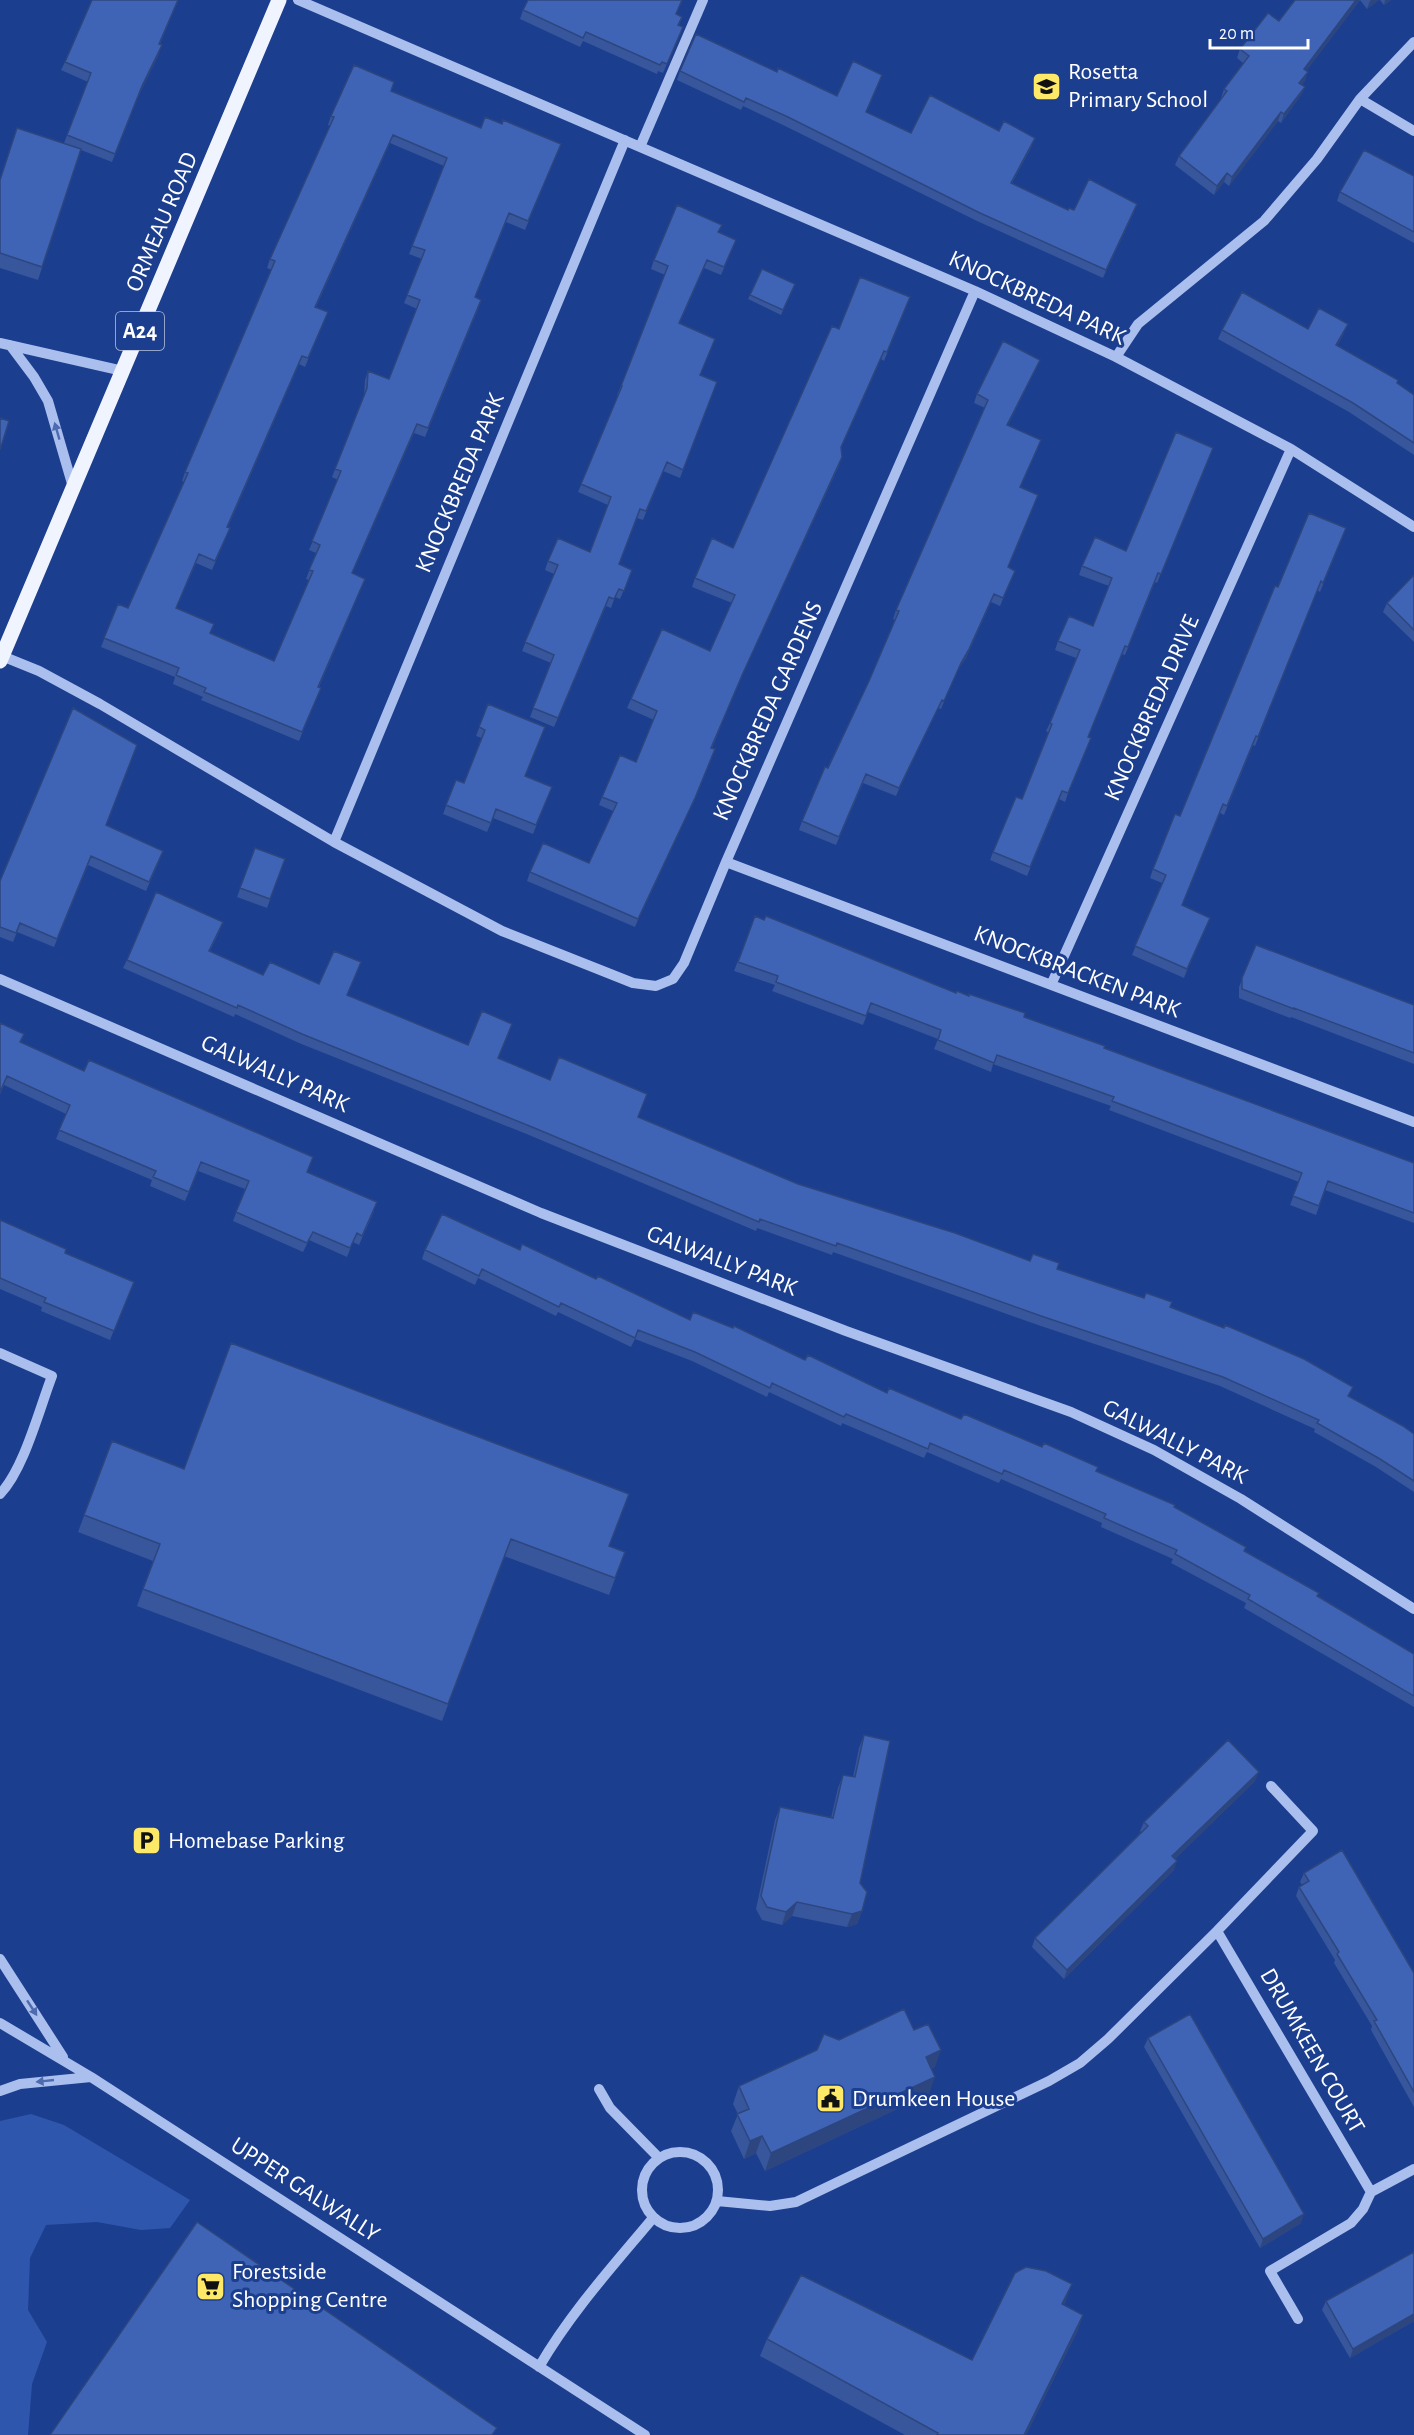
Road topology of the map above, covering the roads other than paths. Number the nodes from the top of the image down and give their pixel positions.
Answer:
1 (279, 0) edge
2 (298, 0) edge
3 (703, 0) edge
4 (1414, 42) edge
5 (1360, 99) junction
6 (1414, 131) edge
7 (625, 140) junction
8 (640, 147) junction
9 (975, 291) junction
10 (5, 344) edge
11 (1116, 357) junction
12 (123, 371) junction
13 (1292, 449) junction
14 (74, 488) junction
15 (1414, 527) edge
16 (1, 658) edge
17 (334, 842) junction
18 (726, 862) junction
19 (0, 979) edge
20 (1051, 985) junction
21 (1414, 1122) edge
22 (0, 1353) edge
23 (0, 1494) edge
24 (1414, 1609) edge
25 (1271, 1786) dead end
26 (1217, 1931) junction
27 (0, 1959) edge
28 (0, 2023) edge
29 (66, 2061) junction
30 (91, 2077) junction
31 (599, 2089) dead end
32 (0, 2091) edge
33 (659, 2158) junction
34 (1414, 2169) edge
35 (1371, 2192) junction
36 (717, 2200) junction
37 (653, 2218) junction
38 (1298, 2319) dead end
39 (539, 2367) junction
40 (645, 2435) edge

1 - 12 main road, ORMEAU ROAD / A24
2 - 7 street, KNOCKBREDA PARK
3 - 8 street
4 - 5 street
5 - 6 street
5 - 11 street
7 - 8 street, KNOCKBREDA PARK
7 - 17 street, KNOCKBREDA PARK
8 - 9 street, KNOCKBREDA PARK
9 - 11 street, KNOCKBREDA PARK
9 - 18 street, KNOCKBREDA GARDENS
10 - 12 street
14 -> 10 street
11 - 13 street, KNOCKBREDA PARK
12 - 14 main road, ORMEAU ROAD / A24
13 - 15 street, KNOCKBREDA PARK
13 - 20 street, KNOCKBREDA DRIVE
14 - 16 main road, ORMEAU ROAD / A24
16 - 17 street
17 - 18 street, KNOCKBREDA GARDENS
18 - 20 street, KNOCKBRACKEN PARK
19 - 24 street, GALWALLY PARK
20 - 21 street, KNOCKBRACKEN PARK
22 - 23 street
25 - 26 street
26 - 35 street, DRUMKEEN COURT
26 - 36 street
27 -> 29 street
28 - 29 street, UPPER GALWALLY
29 - 30 street, UPPER GALWALLY
30 -> 32 street
30 - 39 street, UPPER GALWALLY
31 - 33 street
33 - 36 street
33 - 37 street
34 - 35 street
35 - 38 street
36 - 37 street
37 - 39 street
39 - 40 street, UPPER GALWALLY

